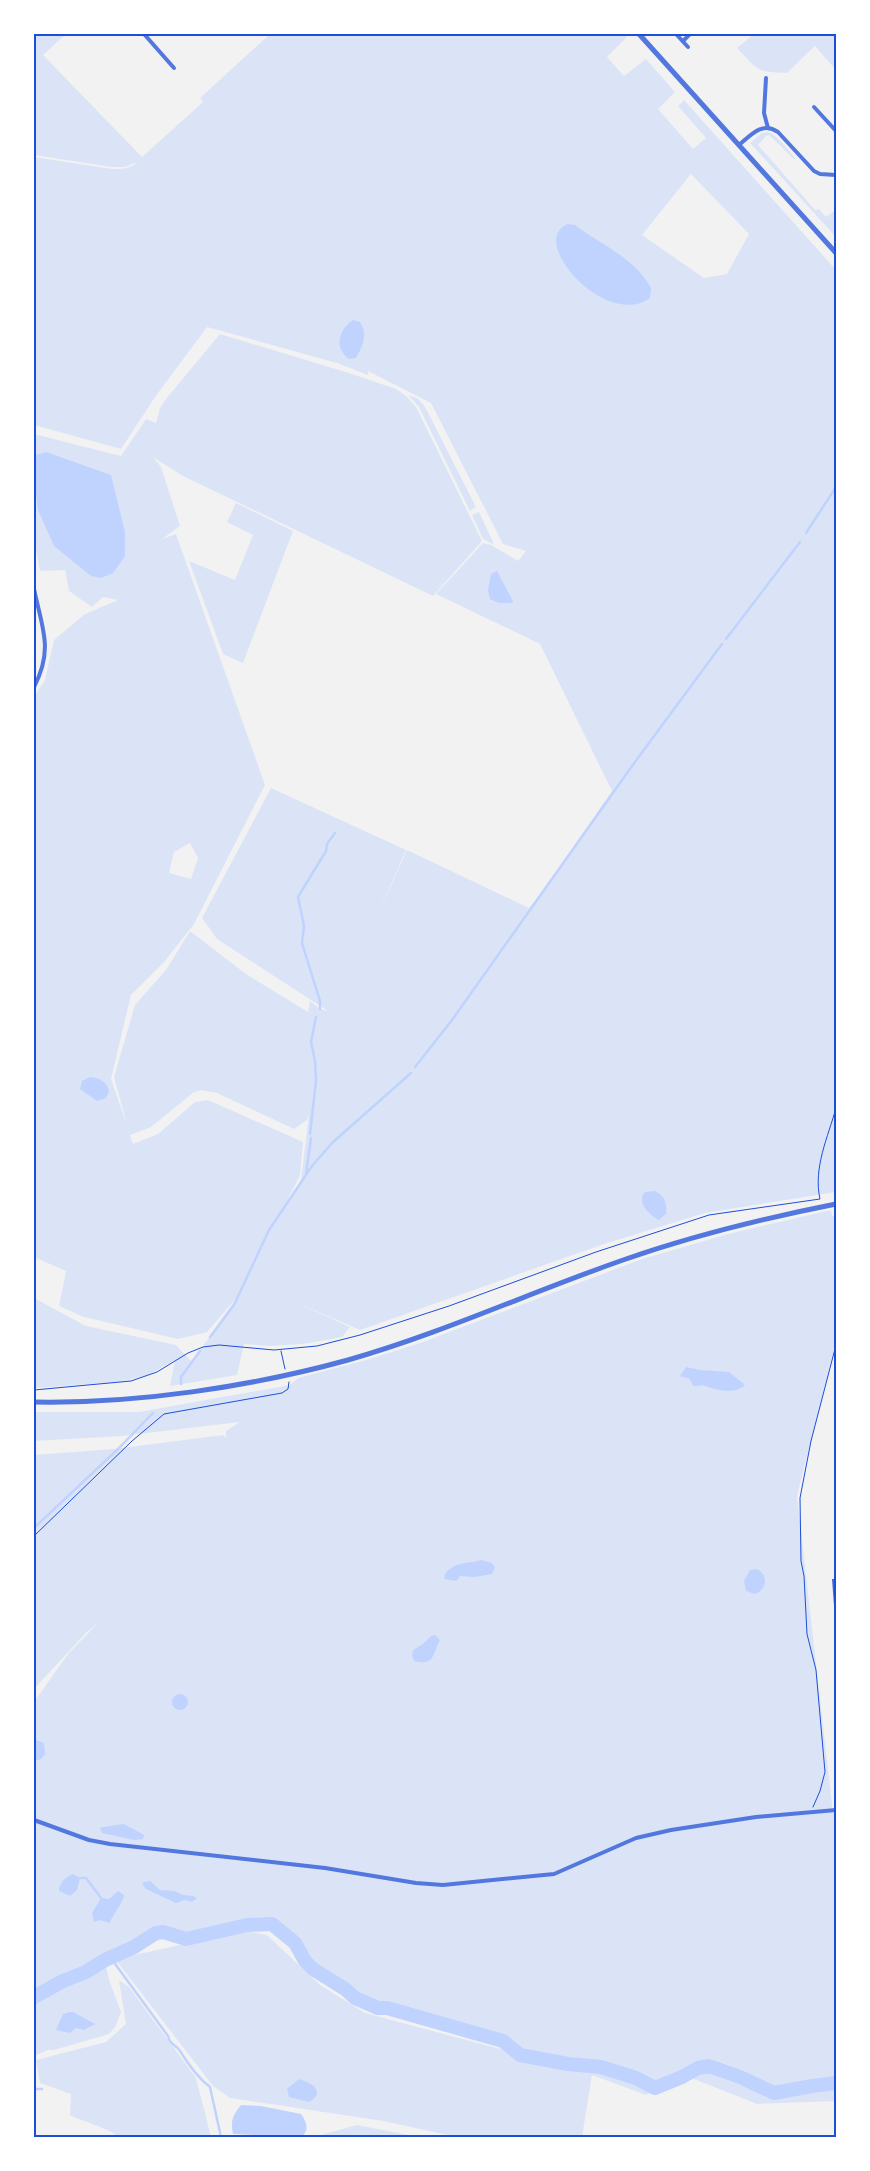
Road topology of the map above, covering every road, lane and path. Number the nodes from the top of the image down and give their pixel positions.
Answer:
1 (144, 34) edge
2 (639, 34) edge
3 (676, 34) edge
4 (690, 34) edge
5 (683, 41) junction
6 (688, 46) dead end
7 (174, 68) dead end
8 (766, 78) dead end
9 (814, 107) dead end
10 (768, 128) junction
11 (836, 130) edge
12 (739, 146) junction
13 (836, 175) edge
14 (836, 253) edge
15 (34, 589) edge
16 (34, 688) edge
17 (836, 1108) edge
18 (836, 1204) edge
19 (836, 1333) edge
20 (836, 1343) edge
21 (281, 1350) junction
22 (287, 1375) junction
23 (34, 1390) edge
24 (34, 1402) edge
25 (34, 1536) edge
26 (836, 1810) edge
27 (810, 1812) junction
28 (34, 1820) edge

1 - 7 street
2 - 12 street
3 - 5 street
4 - 5 street
5 - 6 street
8 - 10 street
9 - 11 street
10 - 12 street
10 - 13 street
12 - 14 street
15 - 16 street
17 - 21 path
18 - 22 street
19 - 20 path
20 - 27 path
21 - 22 path
21 - 23 path
22 - 24 street
22 - 25 path
26 - 27 street
27 - 28 street

